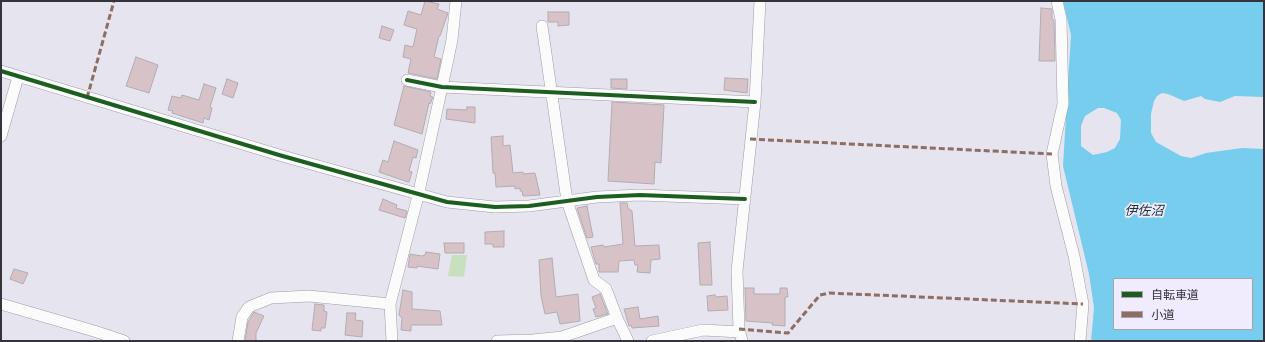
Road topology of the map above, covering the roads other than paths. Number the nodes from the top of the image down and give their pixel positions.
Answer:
1 (456, 1) edge
2 (760, 1) edge
3 (1057, 1) edge
4 (542, 26) dead end
5 (1, 71) edge
6 (18, 77) junction
7 (407, 80) dead end
8 (442, 87) junction
9 (551, 91) junction
10 (755, 102) junction
11 (1, 136) edge
12 (418, 196) junction
13 (745, 200) junction
14 (567, 201) junction
15 (1, 304) edge
16 (390, 304) junction
17 (617, 318) junction
18 (741, 336) edge
19 (124, 341) edge
20 (238, 341) edge
21 (392, 341) edge
22 (497, 341) edge
23 (628, 341) edge
24 (652, 341) edge
25 (1080, 341) edge

1 - 8 street
2 - 10 street
3 - 25 street
4 - 9 street
5 - 6 street
6 - 11 street
6 - 12 street
7 - 8 street
8 - 9 street
8 - 12 street
9 - 10 street
9 - 14 street
10 - 13 street
12 - 14 street
12 - 16 street
13 - 14 street
13 - 18 street
14 - 17 street
15 - 19 street
16 - 20 street
16 - 21 street
17 - 22 street
17 - 23 street
18 - 24 street

